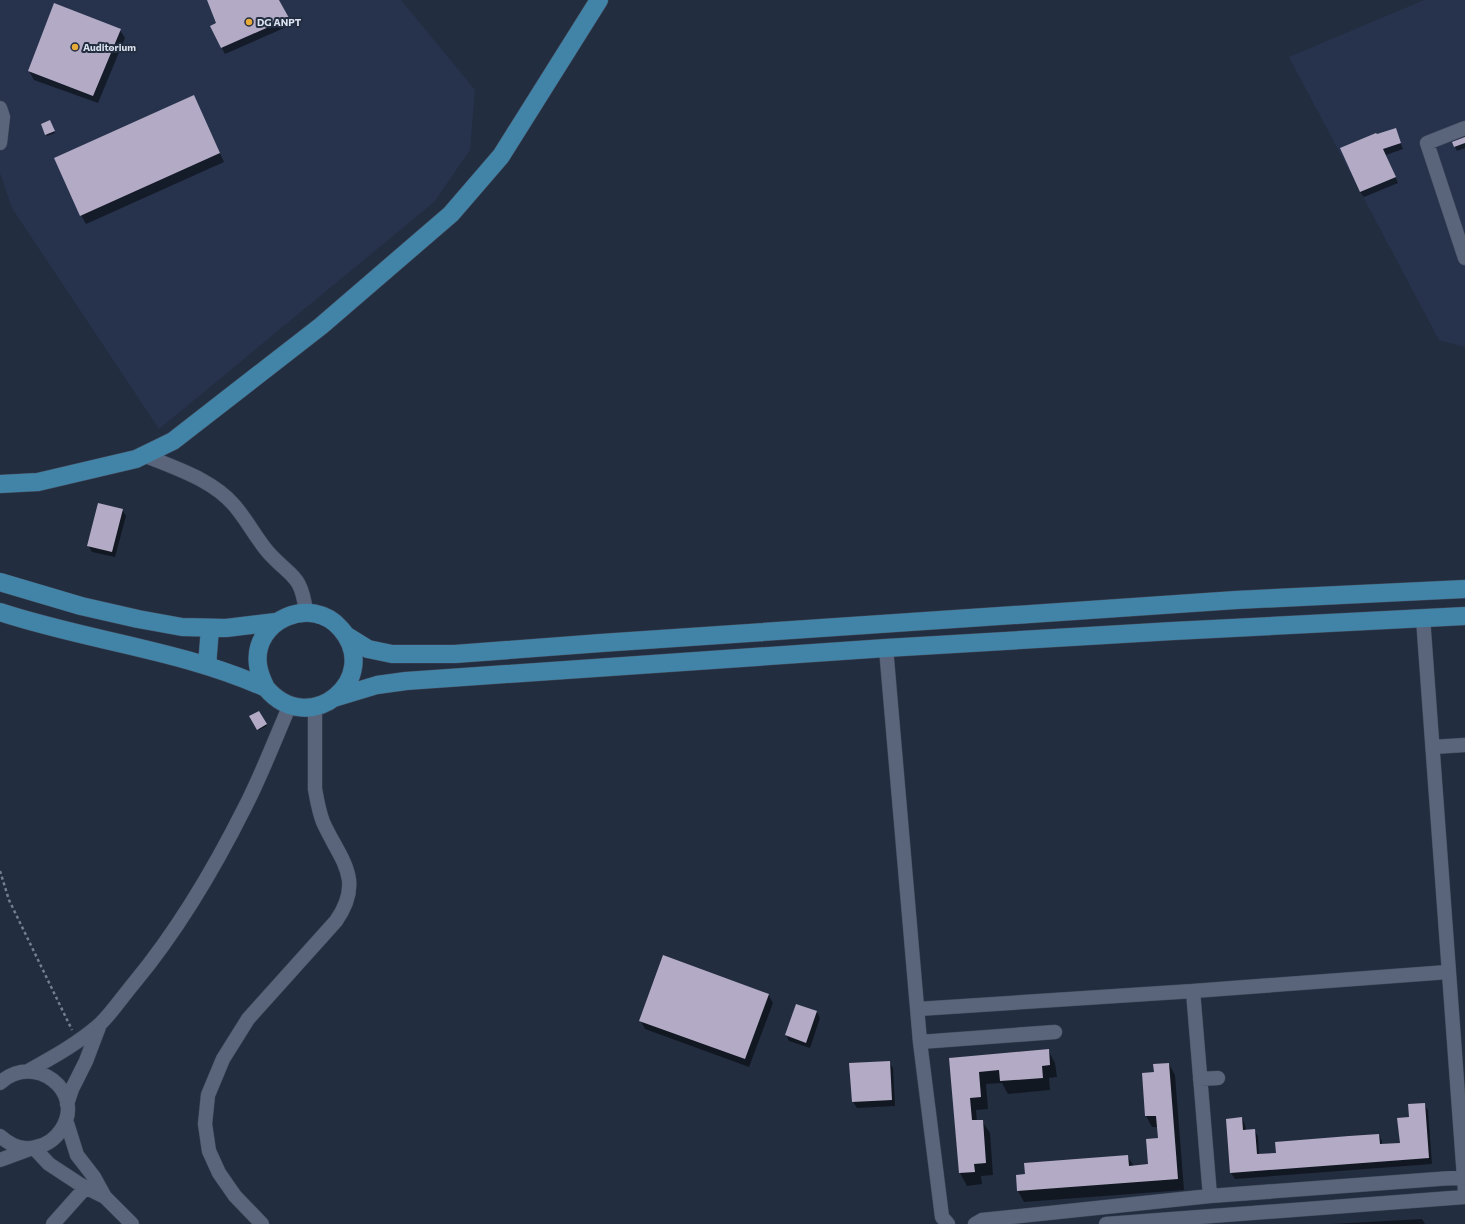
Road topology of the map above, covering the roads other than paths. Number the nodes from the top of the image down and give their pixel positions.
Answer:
1 (599, 0) edge
2 (0, 108) edge
3 (1465, 128) edge
4 (0, 143) edge
5 (1465, 258) edge
6 (144, 455) junction
7 (0, 484) edge
8 (0, 582) edge
9 (1465, 589) edge
10 (0, 612) edge
11 (306, 612) junction
12 (1465, 616) edge
13 (1423, 618) junction
14 (276, 622) junction
15 (210, 628) junction
16 (347, 636) junction
17 (886, 648) junction
18 (404, 655) junction
19 (207, 666) junction
20 (406, 681) junction
21 (266, 688) junction
22 (334, 698) junction
23 (290, 705) junction
24 (315, 707) junction
25 (1465, 745) edge
26 (1433, 747) junction
27 (1448, 972) junction
28 (1193, 991) junction
29 (918, 1009) junction
30 (100, 1024) junction
31 (1055, 1032) dead end
32 (920, 1042) junction
33 (28, 1071) junction
34 (1218, 1078) dead end
35 (1200, 1079) junction
36 (0, 1083) edge
37 (67, 1104) junction
38 (66, 1120) junction
39 (0, 1136) edge
40 (32, 1148) junction
41 (0, 1160) edge
42 (1464, 1177) edge
43 (86, 1187) junction
44 (1465, 1192) edge
45 (1210, 1196) junction
46 (1465, 1196) edge
47 (105, 1197) junction
48 (1162, 1222) edge
49 (53, 1224) edge
50 (132, 1224) edge
51 (262, 1224) edge
52 (948, 1224) edge
53 (975, 1224) edge
54 (1106, 1224) edge

1 - 6 main road
2 - 4 street
3 - 5 street
6 - 7 main road
6 - 11 street
8 - 15 main road
9 - 18 main road
10 - 19 main road
11 - 14 main road
11 - 16 main road
12 - 13 main road
13 - 17 main road
13 - 26 street
14 - 15 main road
14 - 21 main road
15 - 19 main road
16 - 18 main road
16 - 22 main road
17 - 20 main road
17 - 29 street
18 - 20 main road
19 - 21 main road
20 - 22 main road
21 - 23 main road
22 - 24 main road
23 - 24 main road
23 - 30 street
24 - 51 street
25 - 26 street
26 - 27 street
27 - 28 street
27 - 42 street
28 - 29 street
28 - 35 street
29 - 32 street
30 - 33 street
30 - 37 street
31 - 32 street
32 - 52 street
33 - 36 street
33 - 37 street
34 - 35 street
35 - 45 street
37 - 38 street
38 - 40 street
38 - 47 street
39 - 40 street
40 - 41 street
40 - 43 street
42 - 44 street
42 - 45 street
43 - 47 street
43 - 49 street
45 - 53 street
46 - 48 street
47 - 50 street
48 - 54 street

